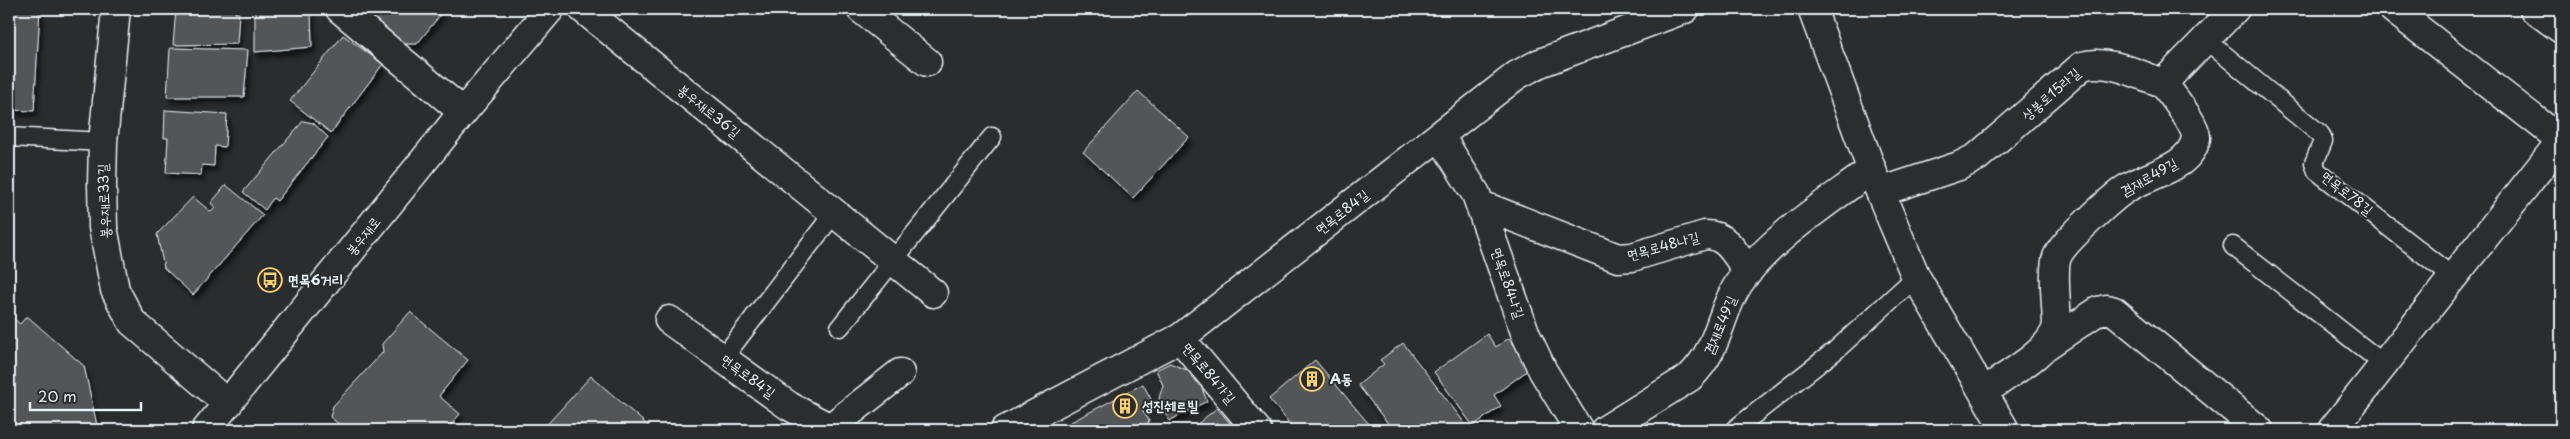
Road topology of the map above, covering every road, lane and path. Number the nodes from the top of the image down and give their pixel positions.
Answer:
1 (116, 9) edge
2 (340, 9) edge
3 (550, 9) edge
4 (583, 9) edge
5 (861, 9) edge
6 (1685, 9) edge
7 (1812, 9) edge
8 (2234, 9) edge
9 (2393, 9) edge
10 (2534, 9) edge
11 (2561, 30) edge
12 (2205, 39) junction
13 (927, 62) dead end
14 (2163, 83) junction
15 (463, 112) junction
16 (1440, 136) junction
17 (992, 137) dead end
18 (9, 138) edge
19 (2561, 141) edge
20 (103, 142) junction
21 (1876, 180) junction
22 (1481, 205) junction
23 (834, 213) junction
24 (2233, 246) dead end
25 (893, 261) junction
26 (1748, 272) junction
27 (1916, 277) junction
28 (2454, 278) junction
29 (933, 293) dead end
30 (670, 320) dead end
31 (840, 327) dead end
32 (1180, 338) junction
33 (2044, 347) junction
34 (723, 358) junction
35 (2385, 365) junction
36 (900, 373) dead end
37 (1983, 392) junction
38 (228, 404) junction
39 (831, 429) edge
40 (206, 430) edge
41 (1005, 430) edge
42 (1257, 430) edge
43 (1579, 430) edge
44 (1605, 430) edge
45 (1734, 430) edge
46 (2005, 430) edge
47 (2259, 430) edge
48 (2332, 430) edge

1 - 20 street, 봉우재로33길
2 - 15 street
3 - 15 street, 봉우재로
4 - 23 street, 봉우재로36길
5 - 13 street
6 - 16 street, 면목로84길
7 - 21 street
8 - 12 street
9 - 19 street
10 - 11 street
12 - 14 street
12 - 28 lane, 면목로78길
14 - 21 street, 상봉로15라길
14 - 33 street, 겸재로49길
15 - 38 street, 봉우재로
16 - 22 street, 면목로84나길
16 - 32 street, 면목로84길
17 - 25 lane
18 - 20 lane
19 - 28 street
20 - 38 street, 봉우재로33길
21 - 26 street, 겸재로49길
21 - 27 street
22 - 26 street, 면목로48나길
22 - 43 street, 면목로84나길
23 - 25 street, 봉우재로36길
23 - 34 lane
24 - 35 lane
25 - 29 street, 봉우재로36길
25 - 31 lane
26 - 44 street, 겸재로49길
27 - 37 street
27 - 45 lane
28 - 35 street
30 - 34 street, 면목로84길
32 - 41 street, 면목로84길
32 - 42 street, 면목로84가길
33 - 37 street, 겸재로49길
33 - 47 street, 겸재로49길
34 - 39 street, 면목로84길
35 - 48 street
36 - 39 street, 면목로84길
37 - 46 street
38 - 40 street, 봉우재로

